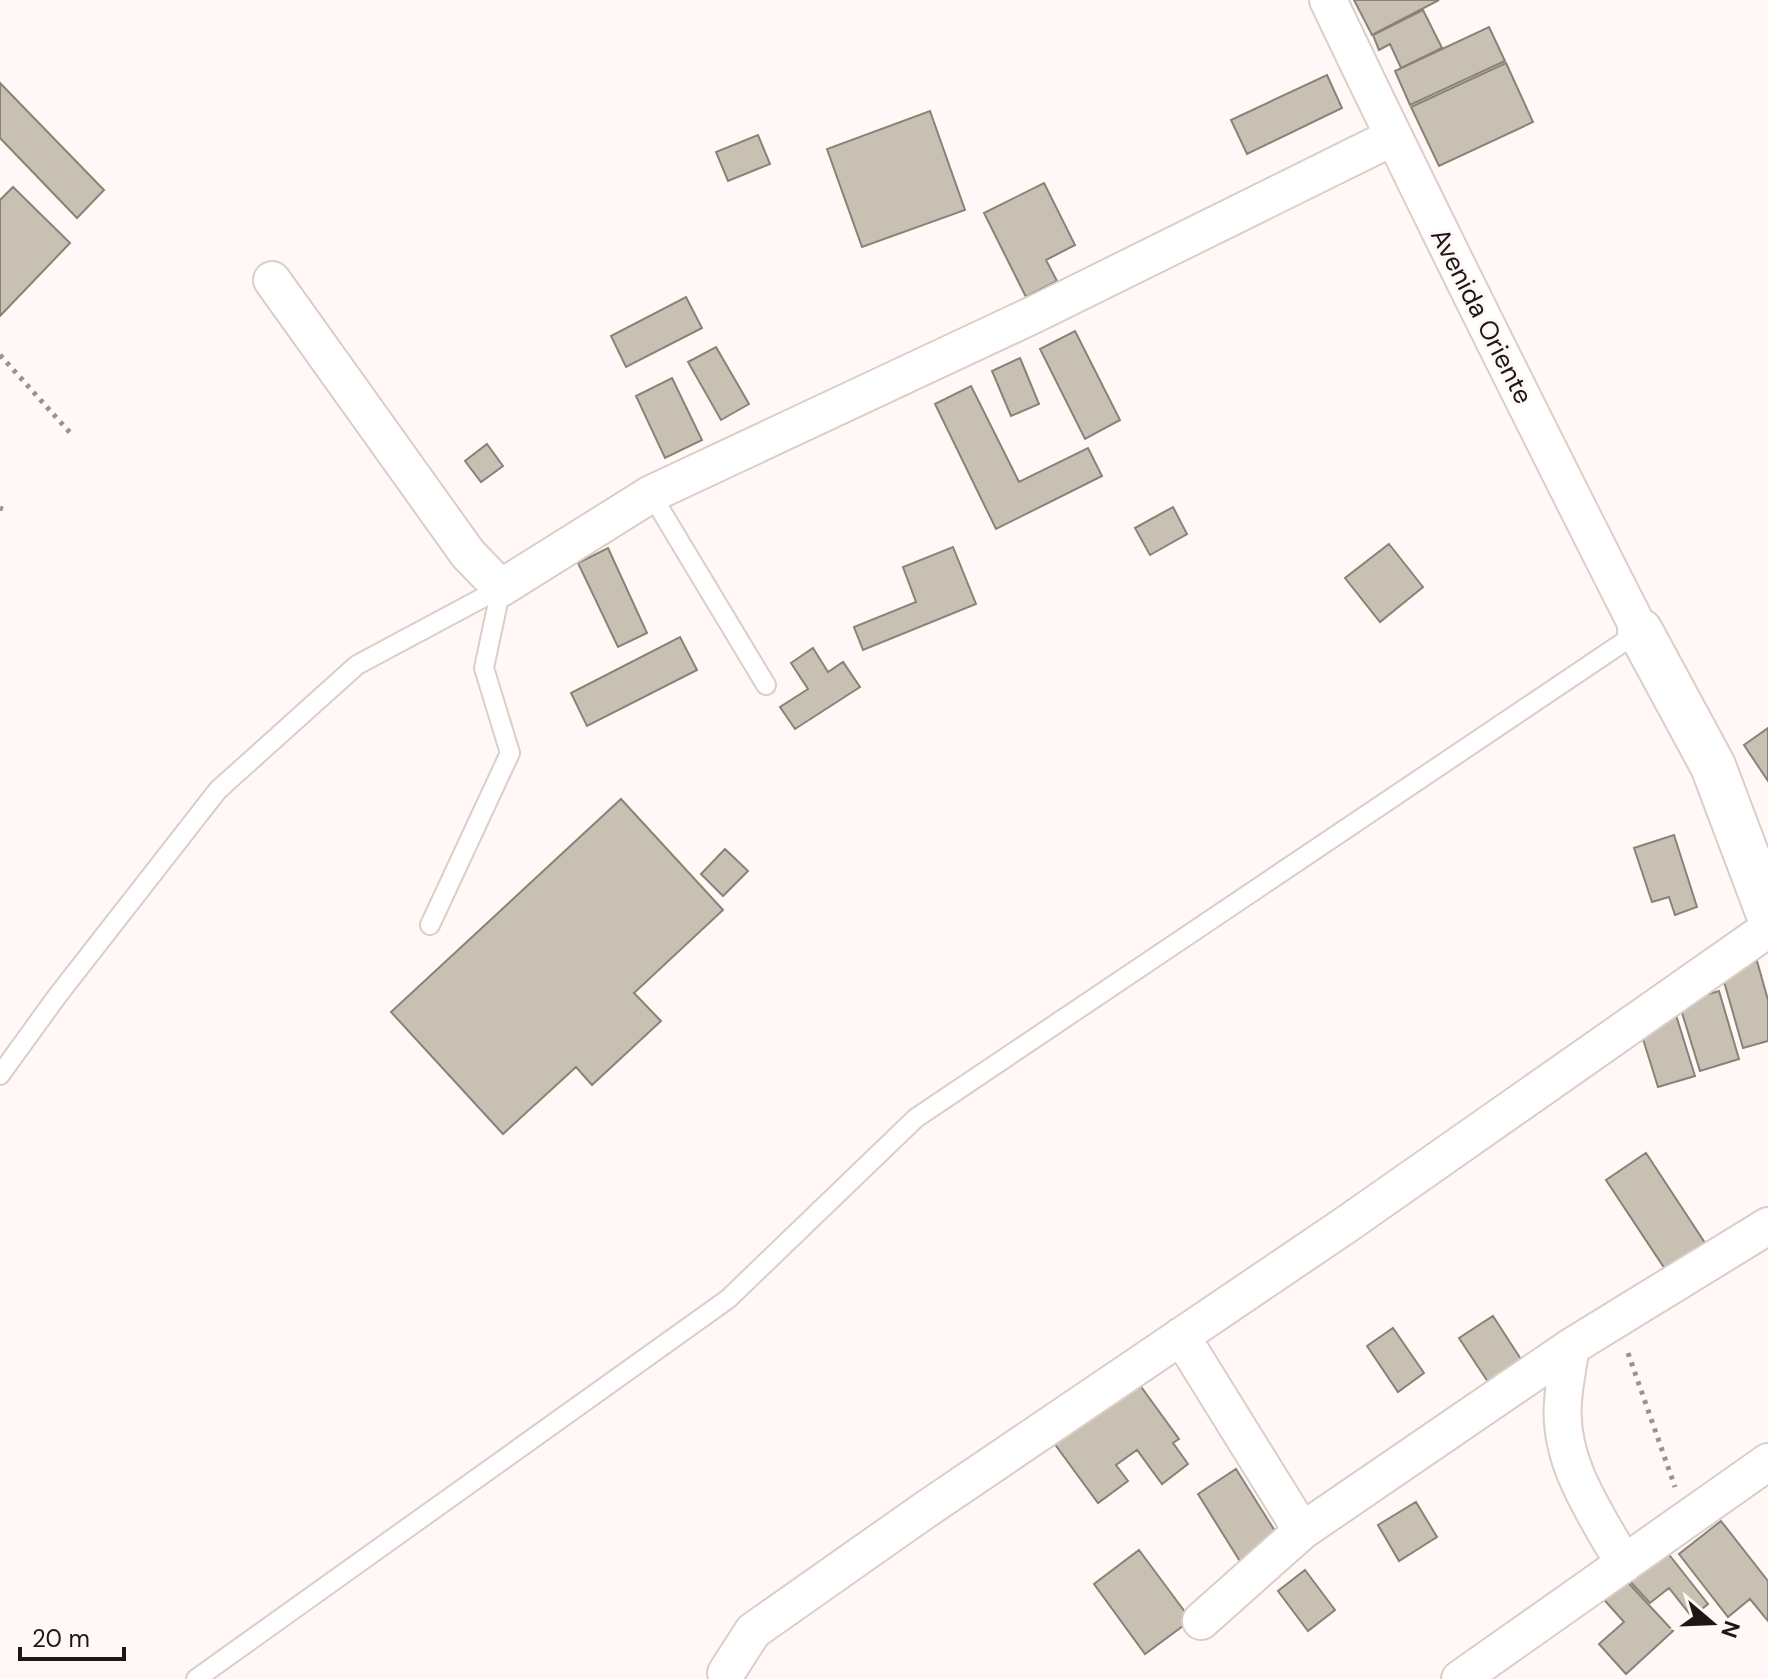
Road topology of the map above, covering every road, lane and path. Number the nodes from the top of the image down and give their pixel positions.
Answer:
1 (1328, 0) edge
2 (1393, 137) junction
3 (272, 280) dead end
4 (0, 355) edge
5 (73, 436) dead end
6 (651, 494) junction
7 (501, 588) junction
8 (1640, 631) junction
9 (766, 685) dead end
10 (1768, 912) edge
11 (430, 925) dead end
12 (1768, 929) edge
13 (0, 1075) edge
14 (1768, 1226) edge
15 (1616, 1318) junction
16 (1181, 1336) junction
17 (1571, 1347) junction
18 (1768, 1462) edge
19 (1686, 1520) junction
20 (1302, 1531) junction
21 (1624, 1564) junction
22 (1201, 1621) dead end
23 (726, 1673) dead end
24 (196, 1679) edge
25 (1460, 1679) edge

1 - 2 street, Avenida Oriente
2 - 6 street
2 - 8 street, Avenida Oriente
3 - 7 street
4 - 5 path
6 - 7 street
6 - 9 lane
7 - 11 lane
7 - 13 lane
8 - 10 street
8 - 24 lane
12 - 16 street
14 - 15 street
15 - 17 street
15 - 19 path
16 - 20 street
16 - 23 street
17 - 20 street
17 - 21 street
18 - 19 street
19 - 21 street
20 - 22 street
21 - 25 street

